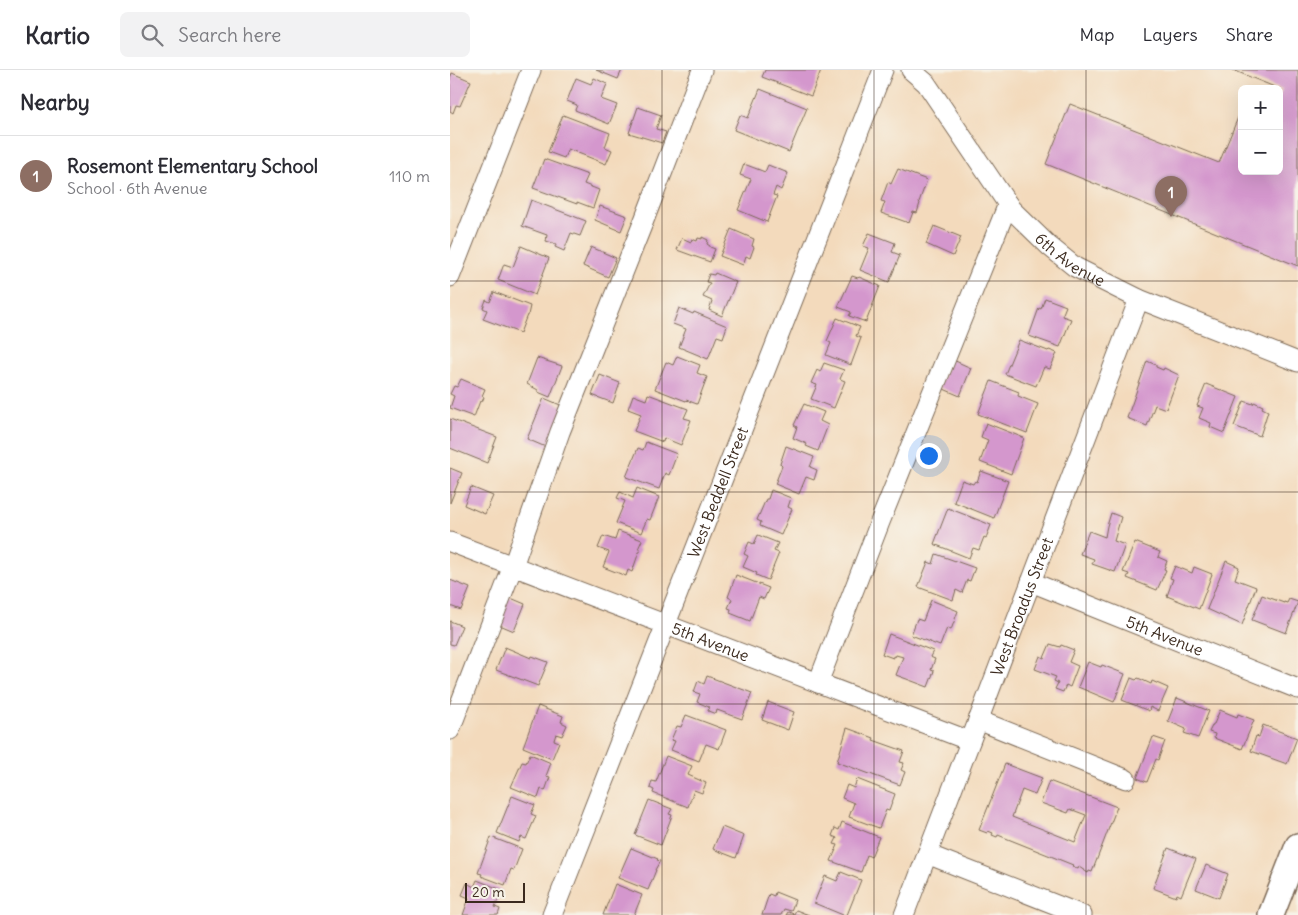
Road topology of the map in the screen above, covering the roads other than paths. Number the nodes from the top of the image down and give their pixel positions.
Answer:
1 (531, 70) edge
2 (702, 70) edge
3 (884, 70) edge
4 (911, 70) edge
5 (1008, 204) junction
6 (450, 277) edge
7 (1139, 299) junction
8 (1298, 362) edge
9 (450, 542) edge
10 (514, 566) junction
11 (1030, 582) junction
12 (666, 624) junction
13 (818, 683) junction
14 (1298, 689) edge
15 (978, 720) junction
16 (450, 730) edge
17 (970, 741) junction
18 (1126, 780) dead end
19 (1298, 846) edge
20 (927, 854) junction
21 (552, 915) edge
22 (904, 915) edge
23 (1082, 915) edge
24 (1271, 915) edge

1 - 6 street
2 - 10 street
3 - 12 street, West Beddell Street
4 - 5 street, 6th Avenue
5 - 7 street, 6th Avenue
5 - 13 street
7 - 8 street, 6th Avenue
7 - 11 street, West Broadus Street
9 - 10 street, 5th Avenue
10 - 12 street, 5th Avenue
10 - 16 street
11 - 14 street, 5th Avenue
11 - 15 street, West Broadus Street
12 - 13 street, 5th Avenue
12 - 21 street, West Beddell Street
13 - 17 street, 5th Avenue
15 - 17 street, West Broadus Street
15 - 18 street
17 - 20 street, West Broadus Street
19 - 24 main road
20 - 22 street, West Broadus Street
20 - 23 street

